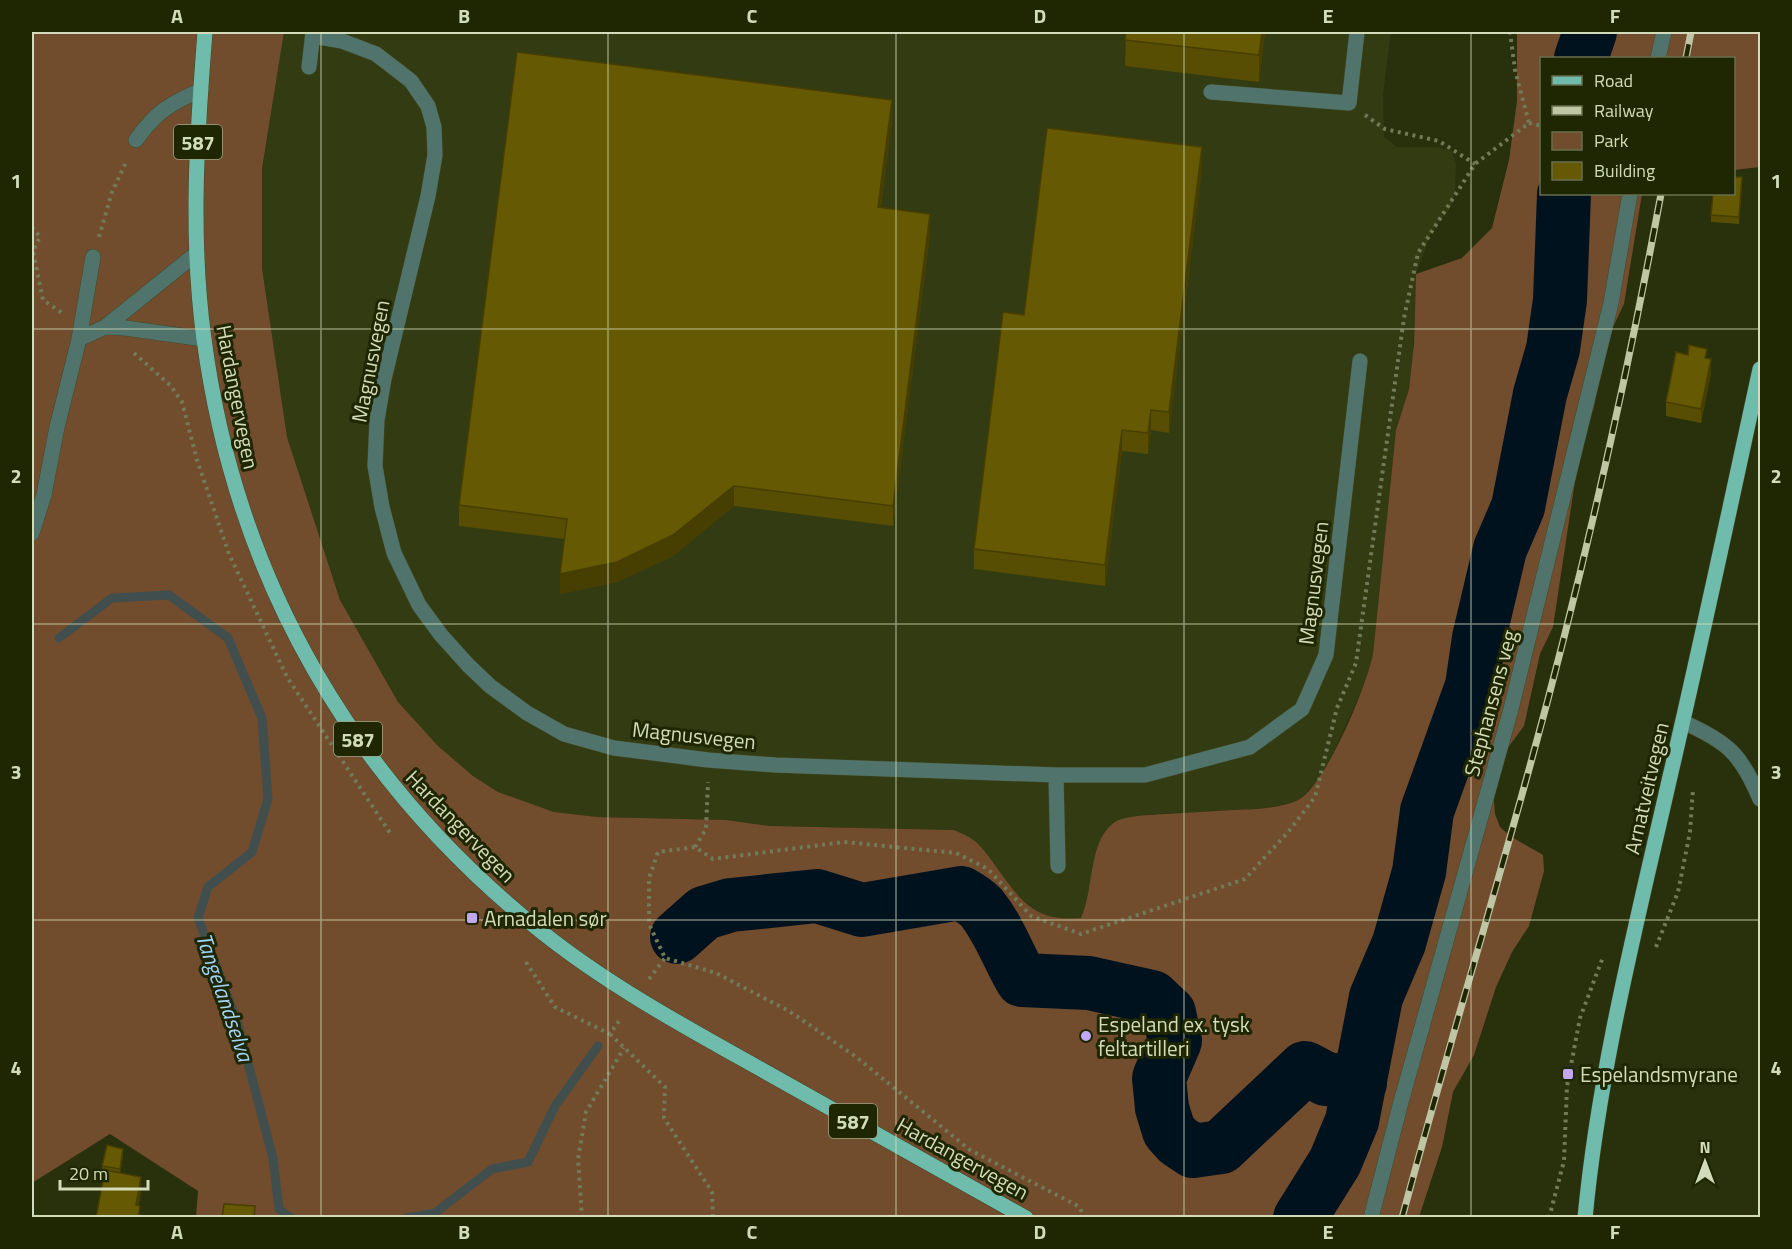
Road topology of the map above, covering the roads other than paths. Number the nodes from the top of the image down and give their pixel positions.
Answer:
1 (205, 32) edge
2 (1357, 32) edge
3 (1664, 32) edge
4 (313, 34) edge
5 (1658, 57) edge
6 (309, 67) dead end
7 (201, 90) junction
8 (1211, 92) dead end
9 (136, 140) road end
10 (1630, 195) edge
11 (197, 252) junction
12 (93, 258) road end
13 (105, 327) junction
14 (79, 339) junction
15 (204, 339) junction
16 (1360, 361) dead end
17 (1761, 369) edge
18 (32, 533) edge
19 (1683, 722) junction
20 (1056, 775) junction
21 (1761, 799) edge
22 (1058, 866) dead end
23 (1026, 1218) edge
24 (1371, 1218) edge
25 (1585, 1218) edge

1 - 7 main road, Hardangervegen / 587
2 - 8 street
3 - 5 street
4 - 6 street, Magnusvegen
4 - 20 street, Magnusvegen
7 - 9 street
7 - 11 main road, Hardangervegen / 587
10 - 24 street, Stephansens veg
11 - 13 street
11 - 15 main road, Hardangervegen / 587
12 - 14 street
13 - 14 street
13 - 15 street
14 - 18 street
15 - 23 main road, Hardangervegen / 587
16 - 20 street, Magnusvegen
17 - 19 main road, Arnatveitvegen
19 - 21 street
19 - 25 main road, Arnatveitvegen
20 - 22 street

